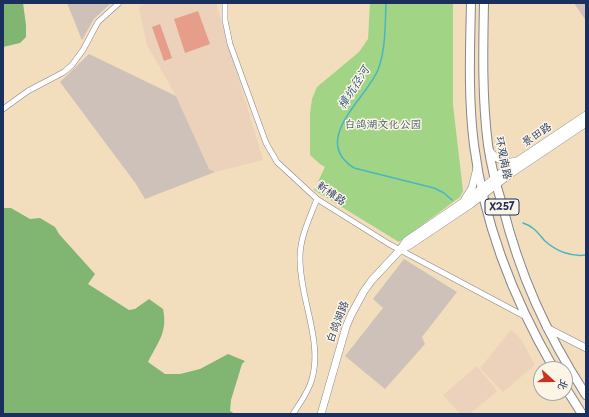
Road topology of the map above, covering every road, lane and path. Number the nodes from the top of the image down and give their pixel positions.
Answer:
1 (119, 3) edge
2 (225, 3) edge
3 (471, 3) edge
4 (484, 3) edge
5 (3, 109) edge
6 (586, 115) edge
7 (586, 123) edge
8 (489, 150) junction
9 (517, 161) junction
10 (478, 166) junction
11 (496, 181) junction
12 (483, 191) junction
13 (317, 198) junction
14 (463, 202) junction
15 (400, 250) junction
16 (527, 318) junction
17 (547, 328) junction
18 (586, 348) edge
19 (550, 361) edge
20 (586, 395) edge
21 (573, 400) edge
22 (294, 414) edge
23 (321, 414) edge
24 (582, 414) edge

1 - 5 street
2 - 13 street, 新樟路
3 - 10 main road, X257
4 - 8 main road, 环观南路 / X257
6 - 9 street, 景田路
7 - 11 street, 景田路
8 - 9 street
8 - 11 main road, 环观南路 / X257
9 - 11 street, 景田路
10 - 12 main road, X257
10 - 14 street
11 - 12 street, 景田路
11 - 17 main road, 环观南路 / X257
12 - 14 street, 白鸽湖路
12 - 15 street, 白鸽湖路
12 - 16 main road, X257
13 - 15 street, 新樟路
13 - 22 street
14 - 15 street, 白鸽湖路
15 - 16 street, 新樟路
15 - 23 street, 白鸽湖路
16 - 19 main road, X257
17 - 18 street
17 - 20 main road, 环观南路 / X257
21 - 24 main road

